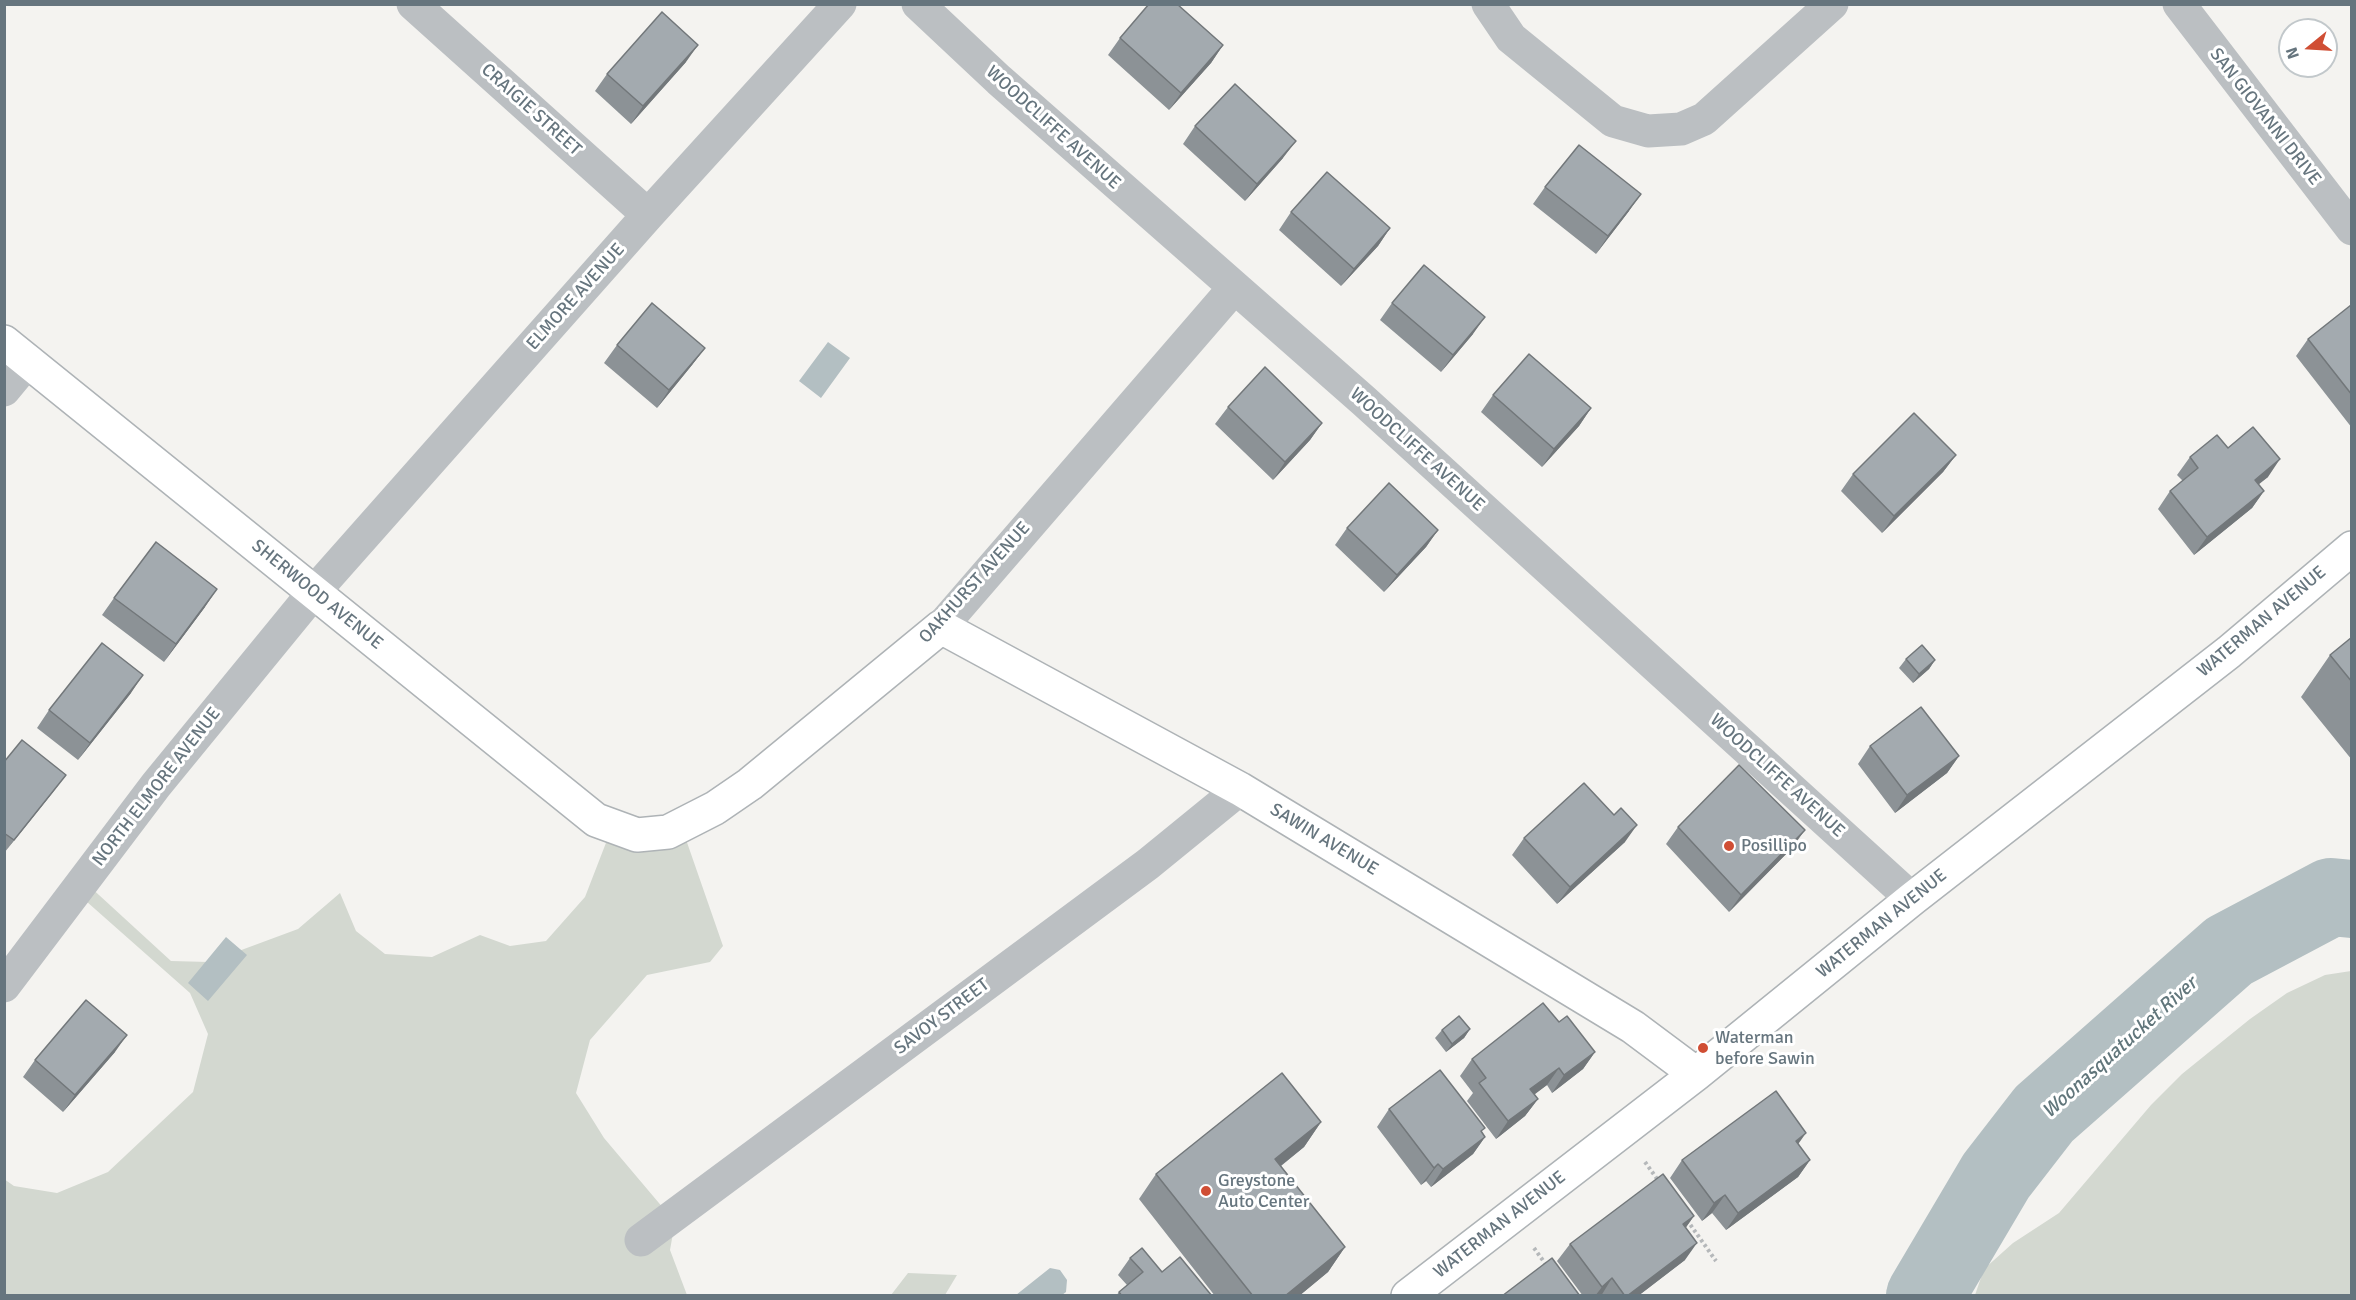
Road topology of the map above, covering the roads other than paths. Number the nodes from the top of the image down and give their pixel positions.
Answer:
1 (413, 4) edge
2 (840, 4) edge
3 (918, 4) edge
4 (1488, 4) edge
5 (1832, 4) edge
6 (2179, 4) edge
7 (648, 215) junction
8 (2352, 229) edge
9 (1234, 288) junction
10 (16, 351) edge
11 (4, 390) edge
12 (2352, 548) edge
13 (314, 591) junction
14 (941, 627) junction
15 (1240, 789) junction
16 (637, 835) joint
17 (1912, 899) junction
18 (4, 986) edge
19 (1696, 1074) junction
20 (641, 1240) dead end
21 (1408, 1296) edge

1 - 7 street, CRAIGIE STREET
2 - 7 street, ELMORE AVENUE
3 - 9 street, WOODCLIFFE AVENUE
4 - 5 street
6 - 8 street, SAN GIOVANNI DRIVE
7 - 13 street, ELMORE AVENUE
9 - 14 street, OAKHURST AVENUE
9 - 17 street, WOODCLIFFE AVENUE
10 - 11 street
10 - 13 street, SHERWOOD AVENUE
12 - 17 street, WATERMAN AVENUE
13 - 16 street, SHERWOOD AVENUE
13 - 18 street, NORTH ELMORE AVENUE
14 - 15 street, SAWIN AVENUE
14 - 16 street, OAKHURST AVENUE
15 - 19 street, SAWIN AVENUE
15 - 20 street, SAVOY STREET
17 - 19 street, WATERMAN AVENUE
19 - 21 street, WATERMAN AVENUE

